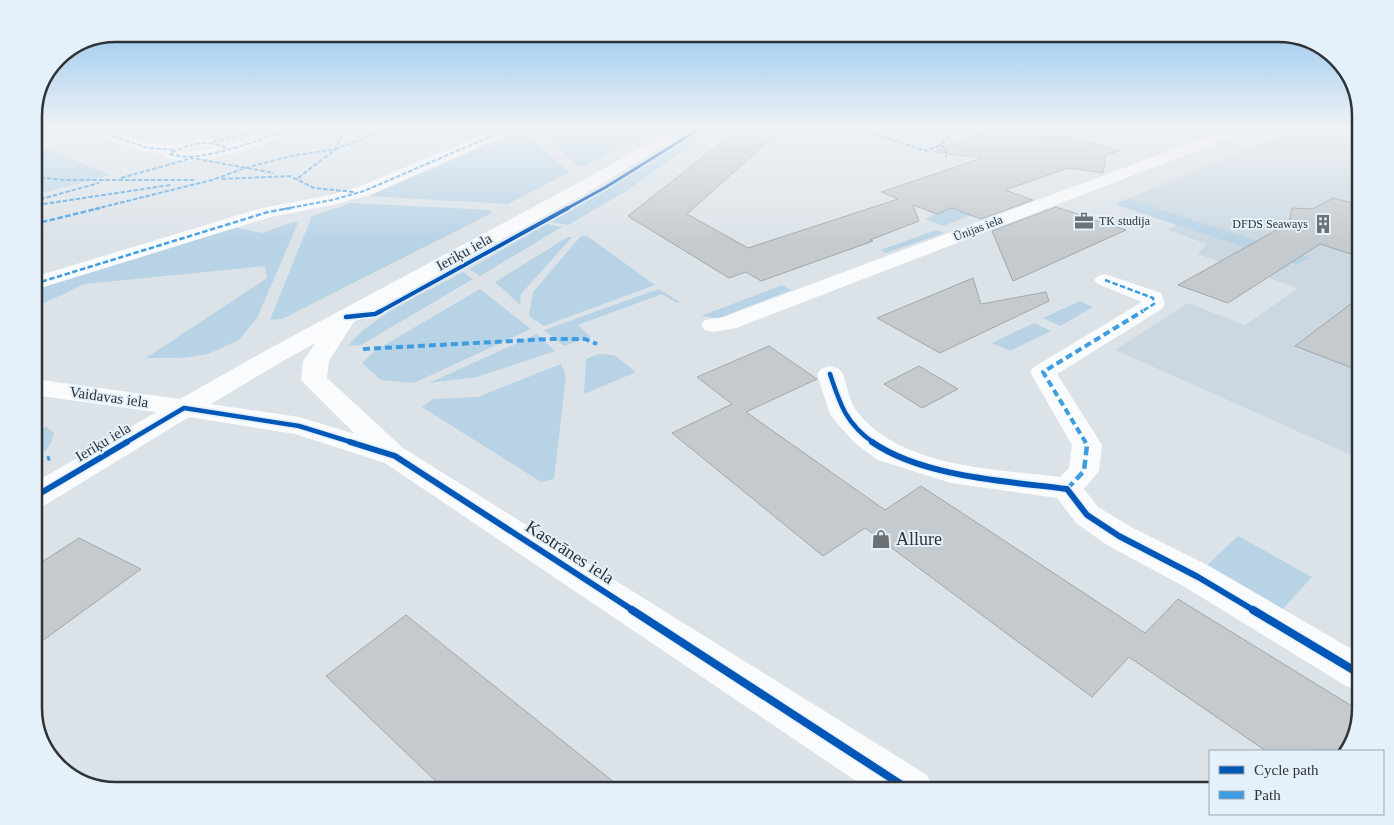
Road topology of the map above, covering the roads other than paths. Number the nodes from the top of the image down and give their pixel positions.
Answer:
1 (421, 166) edge
2 (619, 166) edge
3 (1141, 166) edge
4 (1105, 280) dead end
5 (43, 281) edge
6 (346, 317) junction
7 (713, 325) dead end
8 (830, 374) dead end
9 (43, 388) edge
10 (184, 408) junction
11 (395, 456) junction
12 (1067, 489) junction
13 (43, 492) edge
14 (1352, 669) edge
15 (897, 782) edge

1 - 5 street
2 - 6 street, Ieriķu iela
3 - 7 street, Ūnijas iela
4 - 12 street
6 - 10 street, Ieriķu iela
6 - 11 street
8 - 12 street
9 - 10 street, Vaidavas iela
10 - 11 street, Kastrānes iela
10 - 13 street, Ieriķu iela
11 - 15 street, Kastrānes iela
12 - 14 street

